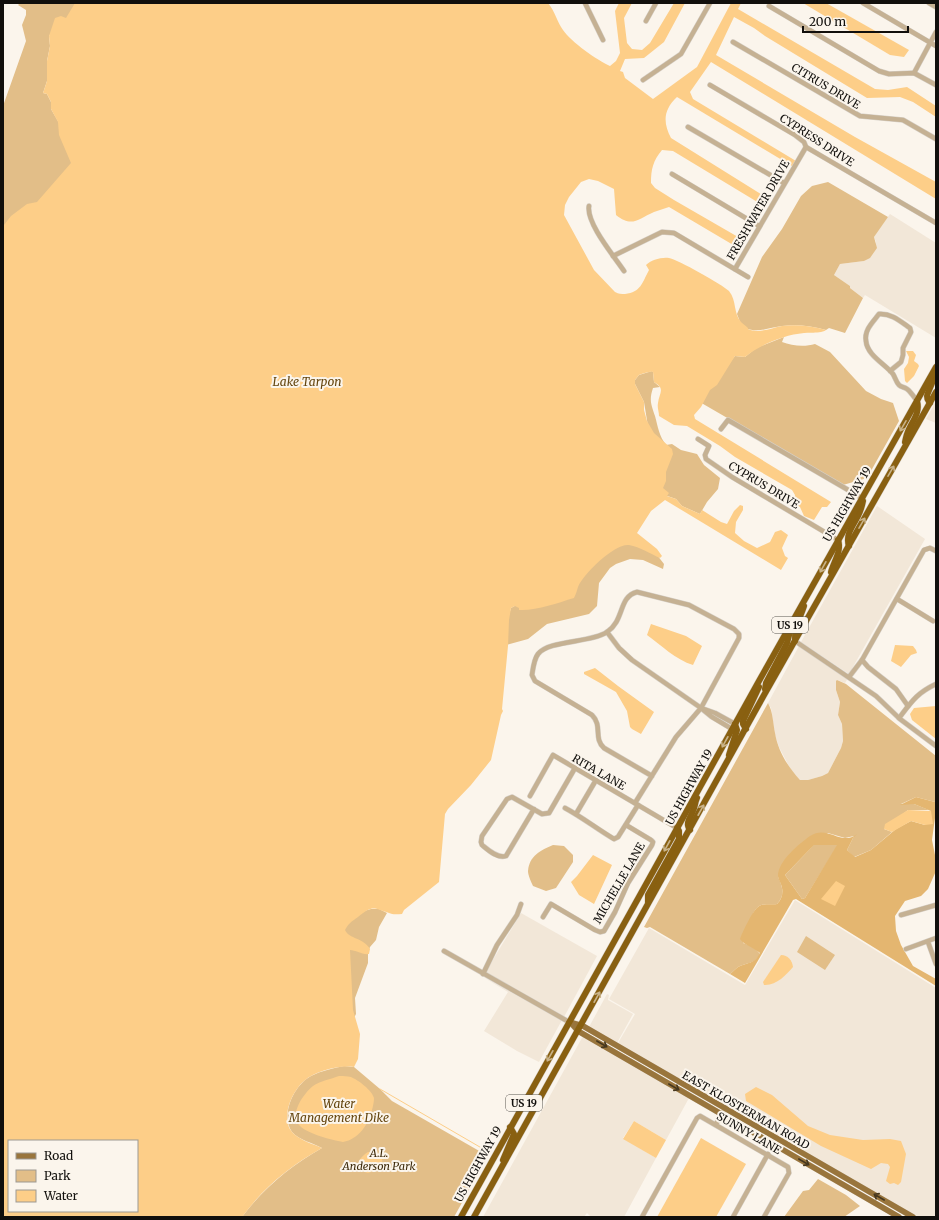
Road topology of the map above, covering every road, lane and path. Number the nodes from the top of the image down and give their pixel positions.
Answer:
1 (585, 3) edge
2 (656, 3) edge
3 (710, 3) edge
4 (863, 3) edge
5 (929, 3) edge
6 (769, 6) dead end
7 (936, 7) edge
8 (646, 21) dead end
9 (936, 32) edge
10 (603, 40) dead end
11 (733, 42) dead end
12 (930, 42) junction
13 (936, 46) edge
14 (914, 73) junction
15 (643, 80) dead end
16 (710, 85) dead end
17 (936, 85) edge
18 (688, 127) dead end
19 (936, 139) edge
20 (806, 146) junction
21 (672, 174) dead end
22 (784, 183) junction
23 (589, 206) dead end
24 (936, 223) edge
25 (760, 226) junction
26 (613, 256) junction
27 (735, 269) junction
28 (624, 271) dead end
29 (748, 277) dead end
30 (936, 367) edge
31 (890, 371) junction
32 (936, 373) edge
33 (936, 392) edge
34 (917, 401) junction
35 (930, 402) junction
36 (721, 429) dead end
37 (698, 439) dead end
38 (900, 456) junction
39 (869, 485) junction
40 (862, 498) junction
41 (838, 540) junction
42 (849, 546) junction
43 (936, 551) edge
44 (829, 581) junction
45 (807, 595) junction
46 (897, 599) junction
47 (933, 621) dead end
48 (792, 623) junction
49 (607, 632) junction
50 (795, 641) junction
51 (862, 660) junction
52 (849, 677) junction
53 (758, 681) junction
54 (936, 684) edge
55 (764, 695) junction
56 (908, 706) junction
57 (701, 708) junction
58 (899, 718) junction
59 (734, 726) junction
60 (746, 729) junction
61 (936, 746) edge
62 (726, 765) junction
63 (575, 768) junction
64 (652, 776) junction
65 (596, 780) junction
66 (700, 787) junction
67 (530, 796) dead end
68 (637, 804) junction
69 (565, 808) dead end
70 (534, 809) junction
71 (576, 814) junction
72 (626, 825) junction
73 (677, 828) junction
74 (690, 830) junction
75 (521, 904) dead end
76 (936, 905) edge
77 (647, 906) junction
78 (901, 915) dead end
79 (543, 917) dead end
80 (936, 938) edge
81 (928, 942) junction
82 (906, 949) dead end
83 (444, 951) dead end
84 (936, 962) edge
85 (483, 974) junction
86 (569, 1022) junction
87 (580, 1028) junction
88 (725, 1109) junction
89 (722, 1115) junction
90 (716, 1124) junction
91 (510, 1127) junction
92 (768, 1154) junction
93 (496, 1176) junction
94 (468, 1204) junction
95 (891, 1215) edge
96 (461, 1217) edge
97 (464, 1217) edge
98 (474, 1217) edge
99 (642, 1217) edge
100 (733, 1217) edge
101 (764, 1217) edge
102 (899, 1217) edge
103 (913, 1217) edge

1 - 10 street
2 - 8 street
3 - 15 street
4 - 12 street
5 - 7 street
6 - 14 street
9 - 12 street
11 - 19 street, CITRUS DRIVE
12 - 13 street
12 - 14 street
14 - 17 street
16 - 20 street, CYPRESS DRIVE
18 - 22 street
20 - 22 street, FRESHWATER DRIVE
20 - 24 street, CYPRESS DRIVE
21 - 25 street
22 - 25 street, FRESHWATER DRIVE
23 - 26 street
25 - 27 street, FRESHWATER DRIVE
26 - 27 street, FRESHWATER DRIVE
26 - 28 street
27 - 29 street
30 - 34 highway, US HIGHWAY 19 / US 19
31 - 31 street
31 - 34 street
32 - 35 highway
33 - 35 highway, US HIGHWAY 19 / US 19
34 - 38 highway
34 -> 39 highway, US HIGHWAY 19 / US 19
35 - 38 highway, US HIGHWAY 19 / US 19
36 - 40 street
37 - 41 street, CYPRUS DRIVE
42 -> 38 highway, US HIGHWAY 19 / US 19
39 - 40 highway, US HIGHWAY 19 / US 19
39 - 42 highway
40 - 41 highway, US HIGHWAY 19 / US 19
41 - 44 highway
41 -> 45 highway, US HIGHWAY 19 / US 19
42 - 44 highway, US HIGHWAY 19 / US 19
43 - 46 street
44 - 50 highway, US HIGHWAY 19 / US 19
45 - 48 highway, US HIGHWAY 19 / US 19
45 - 50 highway
46 - 47 street
46 - 51 street
48 - 53 highway, US HIGHWAY 19 / US 19
48 - 55 highway
49 - 57 street
49 - 57 street
49 - 64 street
50 - 52 street
50 - 55 highway, US HIGHWAY 19 / US 19
51 - 52 street
51 - 56 street
52 - 58 street
53 - 59 highway, US HIGHWAY 19 / US 19
53 - 60 highway
54 - 56 street
55 - 60 highway, US HIGHWAY 19 / US 19
56 - 58 street
57 - 59 street
57 - 64 street
58 - 61 street
59 - 62 highway
59 -> 66 highway, US HIGHWAY 19 / US 19
60 - 62 highway, US HIGHWAY 19 / US 19
74 -> 62 highway, US HIGHWAY 19 / US 19
63 - 65 street, RITA LANE
63 - 67 street, RITA LANE
63 - 70 street
64 - 68 street
65 - 68 street, RITA LANE
65 - 71 street
66 - 73 highway, US HIGHWAY 19 / US 19
66 - 74 highway
68 - 72 street
68 - 73 street, RITA LANE
69 - 71 street
70 - 70 street
71 - 72 street
72 - 79 street, MICHELLE LANE
73 - 77 highway
73 -> 86 highway, US HIGHWAY 19 / US 19
74 - 77 highway, US HIGHWAY 19 / US 19
75 - 85 street
76 - 78 street
87 -> 77 highway, US HIGHWAY 19 / US 19
80 - 81 street
81 - 82 street
81 - 84 street
83 - 85 street, EAST KLOSTERMAN ROAD
85 - 86 street, EAST KLOSTERMAN ROAD
86 - 87 main road, EAST KLOSTERMAN ROAD
86 -> 91 highway, US HIGHWAY 19 / US 19
87 - 88 main road, EAST KLOSTERMAN ROAD
87 -> 89 main road, EAST KLOSTERMAN ROAD
87 - 93 highway, US HIGHWAY 19 / US 19
88 - 89 street
103 -> 88 main road, EAST KLOSTERMAN ROAD
89 - 90 street
89 -> 95 main road, EAST KLOSTERMAN ROAD
90 - 92 street, SUNNY LANE
90 - 99 street, SUNNY LANE
91 - 93 highway
91 - 94 highway, US HIGHWAY 19 / US 19
92 - 100 street
92 - 101 street, SUNNY LANE
93 - 98 highway, US HIGHWAY 19 / US 19
94 - 96 highway, US HIGHWAY 19 / US 19
94 - 97 highway
95 - 102 main road, EAST KLOSTERMAN ROAD

